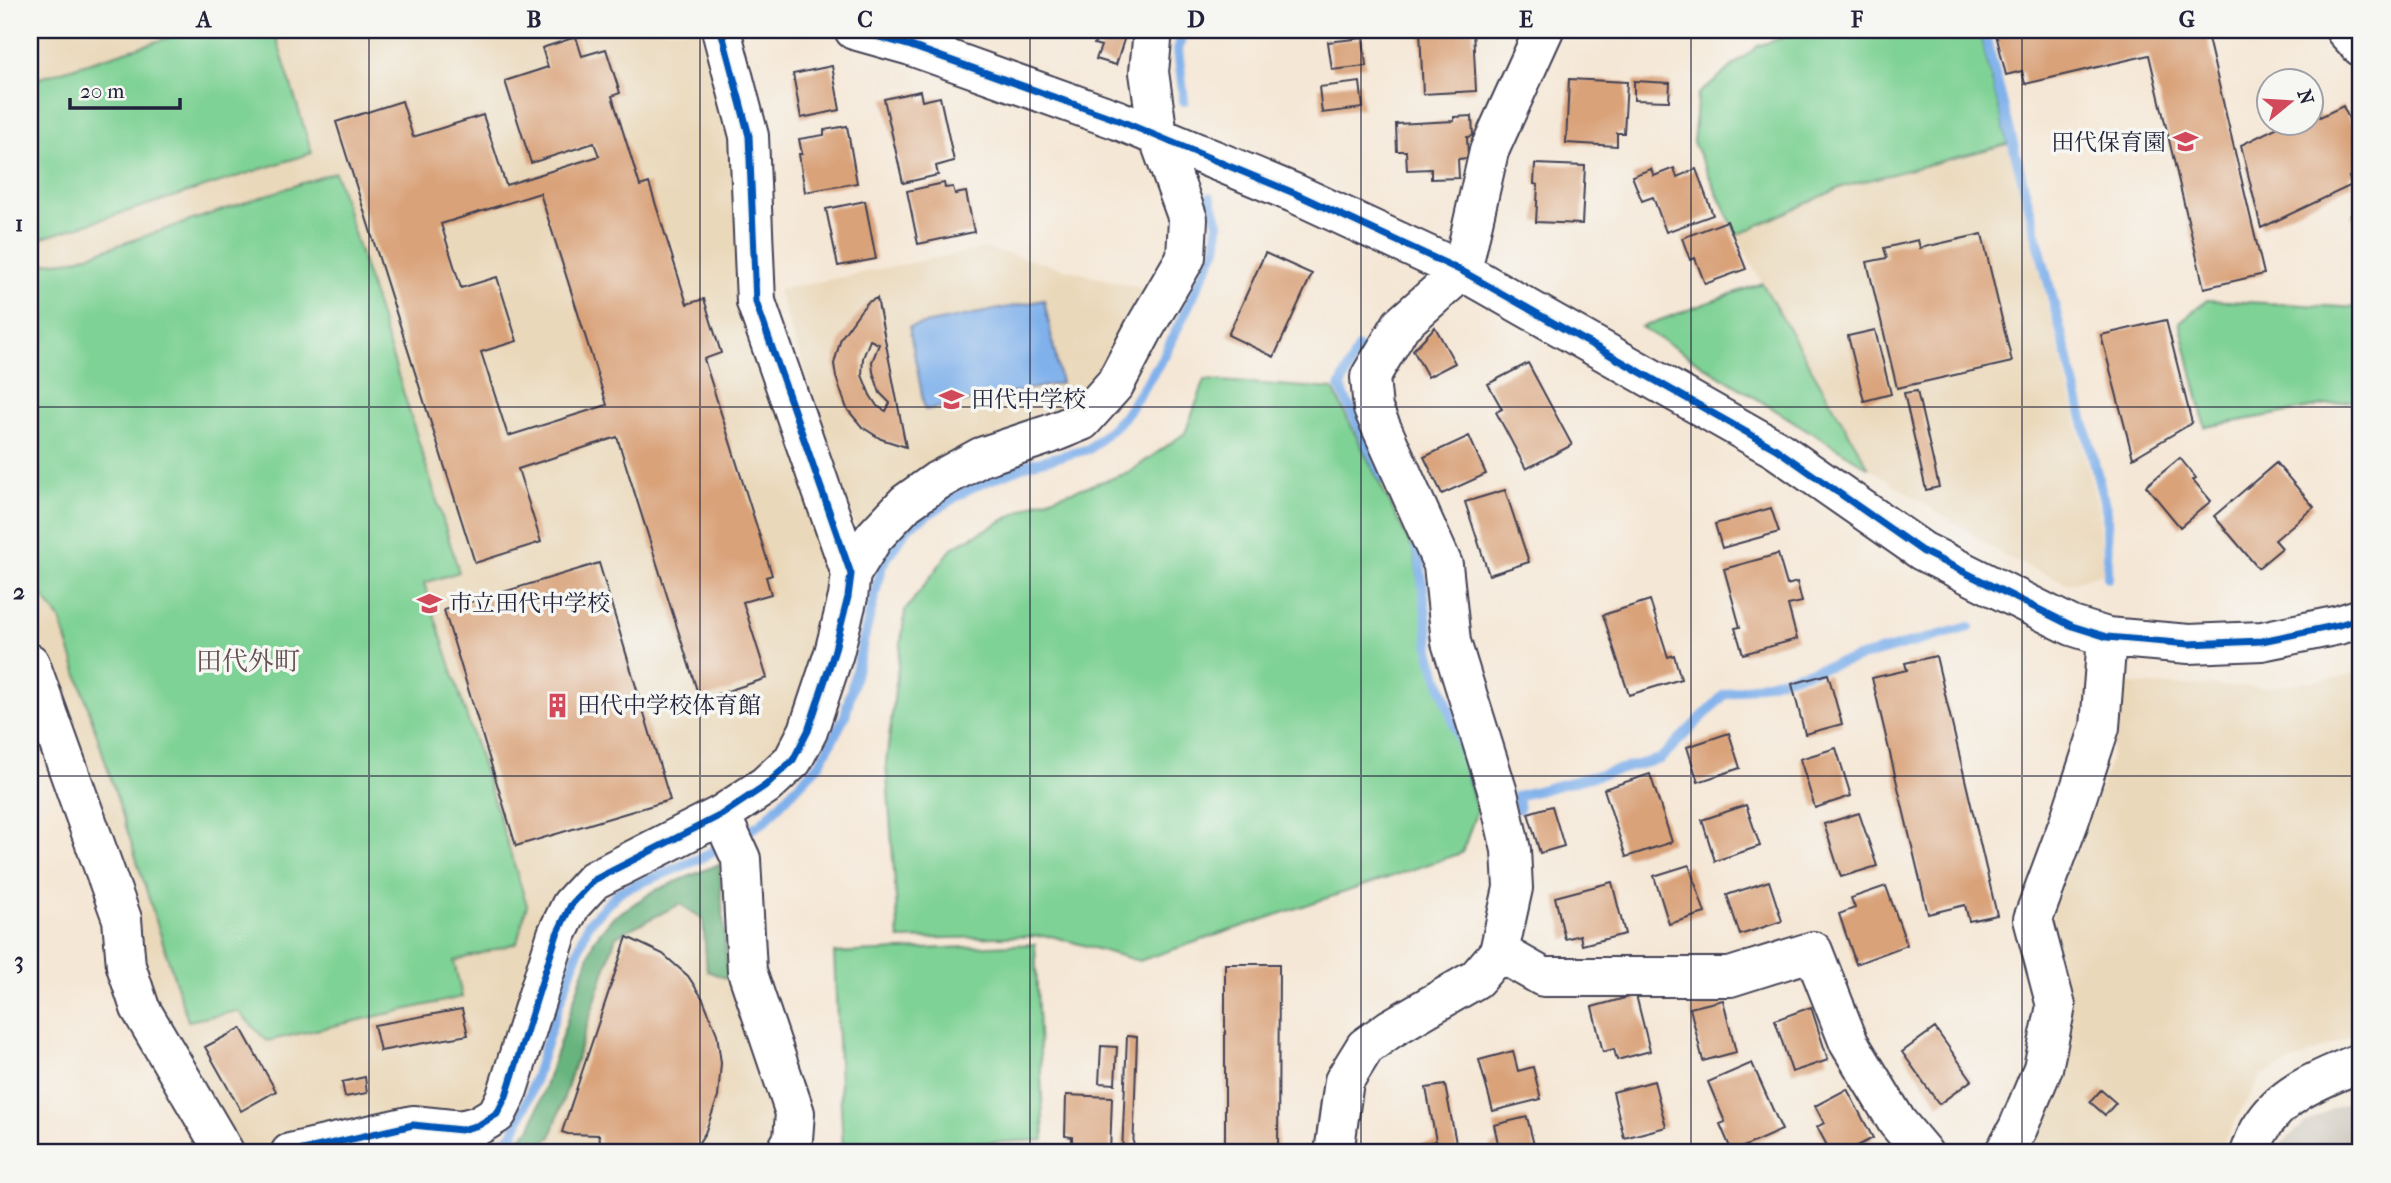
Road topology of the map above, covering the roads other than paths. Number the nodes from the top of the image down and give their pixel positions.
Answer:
1 (721, 30) edge
2 (854, 30) edge
3 (1153, 30) edge
4 (1544, 30) edge
5 (2345, 30) edge
6 (2361, 47) edge
7 (1158, 136) junction
8 (1462, 271) junction
9 (851, 574) junction
10 (2361, 618) edge
11 (2107, 637) junction
12 (30, 663) edge
13 (721, 815) junction
14 (1499, 953) junction
15 (2361, 1062) edge
16 (799, 1149) edge
17 (225, 1153) edge
18 (290, 1153) edge
19 (1334, 1153) edge
20 (1923, 1153) edge
21 (2004, 1153) edge
22 (2250, 1153) edge

1 - 9 street
2 - 7 street
3 - 7 street
4 - 8 street
5 - 6 street
7 - 8 street
7 - 9 street
8 - 11 street
8 - 14 street
9 - 13 street
10 - 11 street
11 - 21 street
12 - 17 street
13 - 16 street
13 - 18 street
14 - 19 street
14 - 20 street
15 - 22 street

